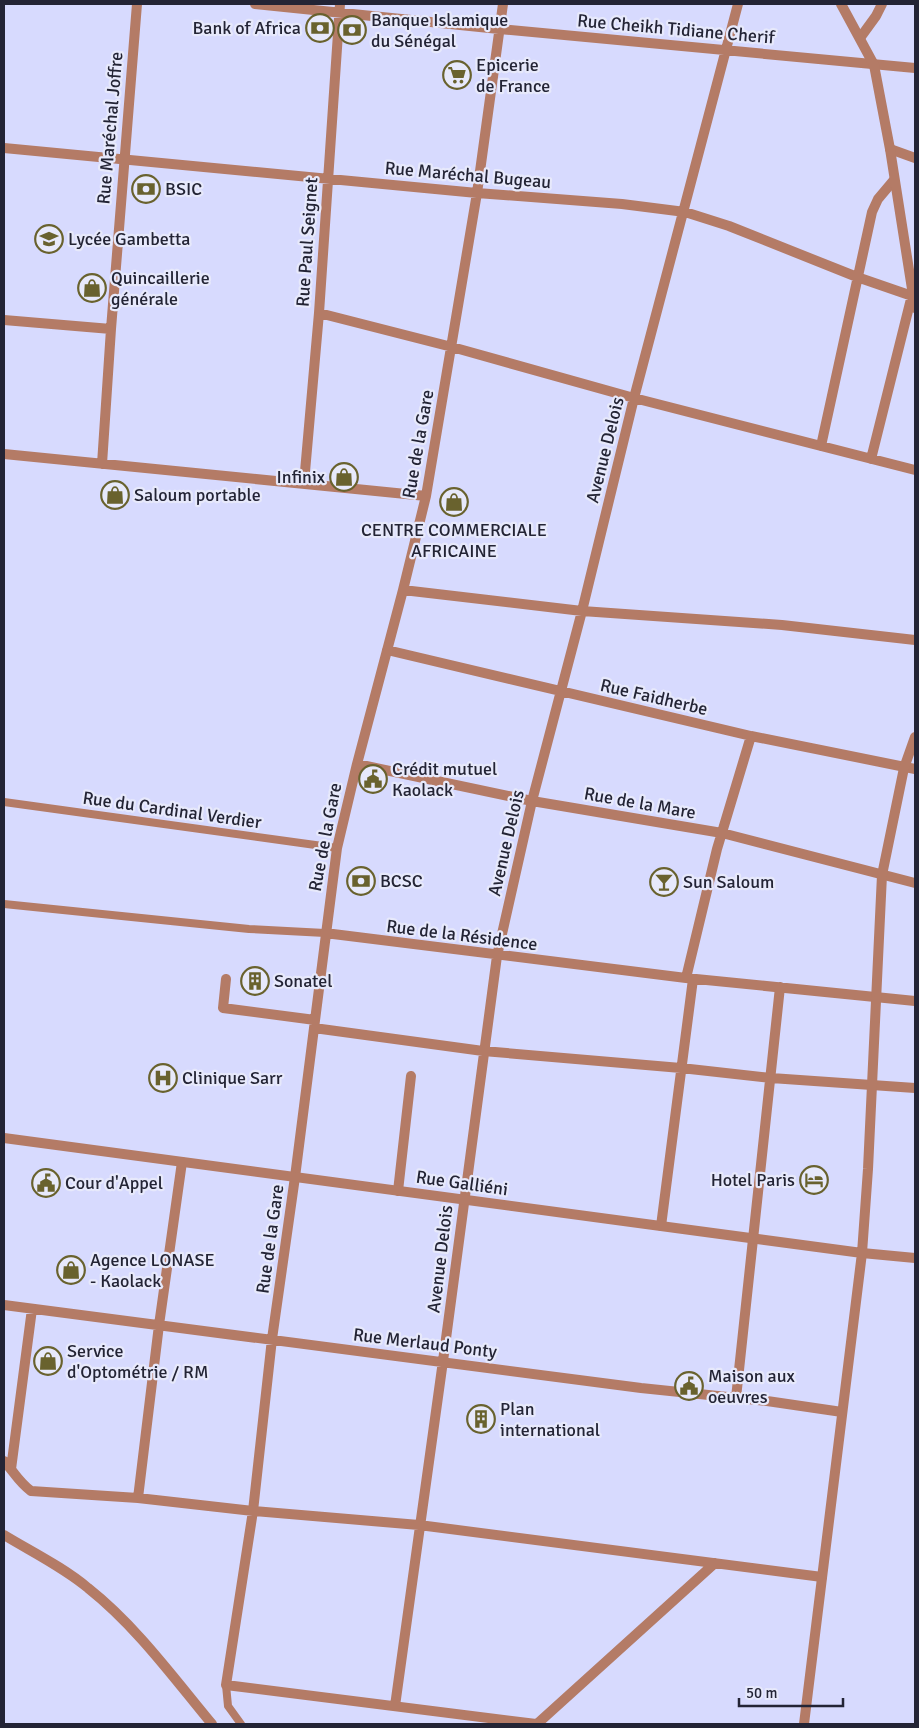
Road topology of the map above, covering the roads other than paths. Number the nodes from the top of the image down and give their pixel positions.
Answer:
1 (137, 4) edge
2 (255, 4) edge
3 (503, 4) edge
4 (738, 4) edge
5 (841, 4) edge
6 (882, 4) edge
7 (339, 8) edge
8 (499, 29) junction
9 (860, 38) junction
10 (727, 50) junction
11 (874, 65) junction
12 (915, 68) edge
13 (4, 148) edge
14 (890, 149) junction
15 (915, 158) edge
16 (124, 159) junction
17 (327, 177) junction
18 (894, 180) junction
19 (477, 193) junction
20 (685, 212) junction
21 (858, 277) junction
22 (914, 296) edge
23 (915, 308) edge
24 (319, 313) junction
25 (4, 320) edge
26 (111, 329) junction
27 (452, 347) junction
28 (634, 398) junction
29 (821, 446) junction
30 (4, 454) edge
31 (871, 459) junction
32 (102, 464) junction
33 (915, 470) edge
34 (304, 483) junction
35 (426, 496) junction
36 (403, 590) junction
37 (582, 611) junction
38 (915, 640) edge
39 (387, 650) junction
40 (560, 692) junction
41 (751, 736) junction
42 (915, 737) edge
43 (357, 764) junction
44 (904, 768) junction
45 (915, 769) edge
46 (532, 801) junction
47 (4, 802) edge
48 (722, 833) junction
49 (337, 848) junction
50 (882, 875) junction
51 (915, 883) edge
52 (4, 904) edge
53 (325, 934) junction
54 (497, 956) junction
55 (226, 979) dead end
56 (690, 979) junction
57 (780, 987) junction
58 (877, 996) junction
59 (915, 1001) edge
60 (314, 1024) junction
61 (483, 1051) junction
62 (681, 1068) junction
63 (410, 1076) dead end
64 (771, 1078) junction
65 (872, 1085) junction
66 (915, 1088) edge
67 (4, 1138) edge
68 (182, 1162) junction
69 (295, 1177) junction
70 (398, 1191) junction
71 (464, 1200) junction
72 (660, 1226) junction
73 (753, 1239) junction
74 (862, 1253) junction
75 (915, 1258) edge
76 (4, 1305) edge
77 (32, 1309) junction
78 (160, 1325) junction
79 (272, 1340) junction
80 (443, 1361) junction
81 (736, 1398) junction
82 (842, 1412) junction
83 (7, 1465) edge
84 (138, 1498) junction
85 (253, 1511) junction
86 (419, 1525) junction
87 (4, 1535) edge
88 (715, 1563) junction
89 (822, 1577) junction
90 (226, 1685) junction
91 (395, 1706) junction
92 (212, 1724) edge
93 (241, 1724) edge
94 (536, 1724) edge
95 (804, 1724) edge

1 - 16 street, Rue Maréchal Joffre
2 - 7 street, Rue Cheikh Tidiane Cherif
3 - 8 street, Rue de la Gare
4 - 10 street, Avenue Delois
5 - 9 street
6 - 9 street
7 - 8 street, Rue Cheikh Tidiane Cherif
7 - 17 street, Rue Paul Seignet
8 - 10 street, Rue Cheikh Tidiane Cherif
8 - 19 street, Rue de la Gare
9 - 11 street
10 - 11 street, Rue Cheikh Tidiane Cherif
10 - 20 street, Avenue Delois
11 - 12 street, Rue Cheikh Tidiane Cherif
11 - 14 street
13 - 16 street, Rue Maréchal Bugeau
14 - 15 street
14 - 18 street
16 - 17 street, Rue Maréchal Bugeau
16 - 26 street, Rue Maréchal Joffre
17 - 19 street, Rue Maréchal Bugeau
17 - 24 street, Rue Paul Seignet
18 - 21 street
18 - 22 street
19 - 20 street, Rue Maréchal Bugeau
19 - 27 street, Rue de la Gare
20 - 21 street, Rue Maréchal Bugeau
20 - 28 street, Avenue Delois
21 - 22 street, Rue Maréchal Bugeau
21 - 29 street
22 - 23 street
22 - 31 street
24 - 27 street
24 - 34 street, Rue Paul Seignet
25 - 26 street
26 - 32 street, Rue Maréchal Joffre
27 - 28 street
27 - 35 street, Rue de la Gare
28 - 29 street
28 - 37 street, Avenue Delois
29 - 31 street
30 - 32 street
31 - 33 street
32 - 34 street
34 - 35 street
35 - 36 street, Rue de la Gare
36 - 37 street
36 - 39 street, Rue de la Gare
37 - 38 street
37 - 40 street, Avenue Delois
39 - 40 street, Rue Faidherbe
39 - 43 street, Rue de la Gare
40 - 41 street, Rue Faidherbe
40 - 46 street, Avenue Delois
41 - 44 street, Rue Faidherbe
41 - 48 street
42 - 44 street
43 - 46 street, Rue de la Mare
43 - 49 street, Rue de la Gare
44 - 45 street, Rue Faidherbe
44 - 50 street
46 - 48 street, Rue de la Mare
46 - 54 street, Avenue Delois
47 - 49 lane, Rue du Cardinal Verdier
48 - 50 street, Rue de la Mare
48 - 56 street
49 - 53 street, Rue de la Gare
50 - 51 street, Rue de la Mare
50 - 58 street
52 - 53 lane, Rue de la Résidence
53 - 54 street, Rue de la Résidence
53 - 60 street, Rue de la Gare
54 - 56 street, Rue de la Résidence
54 - 61 street, Avenue Delois
55 - 60 street
56 - 57 street, Rue de la Résidence
56 - 62 street
57 - 58 street, Rue de la Résidence
57 - 64 street
58 - 59 street, Rue de la Résidence
58 - 65 street
60 - 61 street
60 - 69 street, Rue de la Gare
61 - 62 street
61 - 71 street, Avenue Delois
62 - 64 street
62 - 72 street
63 - 70 street
64 - 65 street
64 - 73 street
65 - 66 street
65 - 74 street
67 - 68 street, Rue Galliéni
68 - 69 street, Rue Galliéni
68 - 78 street
69 - 70 street, Rue Galliéni
69 - 79 street, Rue de la Gare
70 - 71 street, Rue Galliéni
71 - 72 street, Rue Galliéni
71 - 80 street, Avenue Delois
72 - 73 street, Rue Galliéni
73 - 74 street, Rue Galliéni
73 - 81 street
74 - 75 street, Rue Galliéni
74 - 82 street
76 - 77 street, Rue Merlaud Ponty
77 - 78 street, Rue Merlaud Ponty
77 - 83 street
78 - 79 street, Rue Merlaud Ponty
78 - 84 street
79 - 80 street, Rue Merlaud Ponty
79 - 85 street, Rue de la Gare
80 - 81 street, Rue Merlaud Ponty
80 - 86 street, Avenue Delois
81 - 82 street, Rue Merlaud Ponty
82 - 89 street
83 - 84 street
84 - 85 street
85 - 86 street
85 - 90 street, Rue de la Gare
86 - 88 street
86 - 91 street, Avenue Delois
87 - 92 street
88 - 89 street
88 - 94 street
89 - 95 street
90 - 91 street
90 - 93 lane
91 - 94 street

